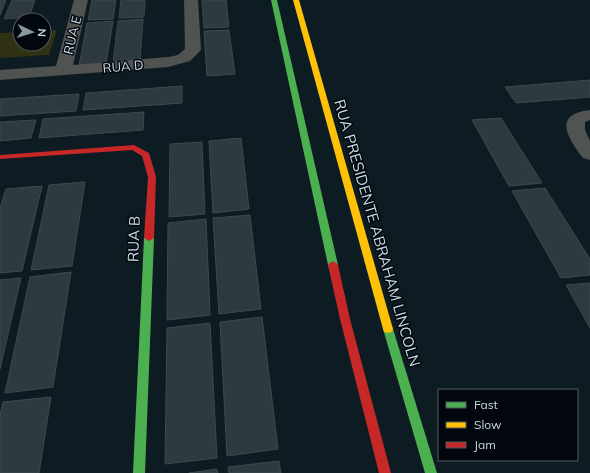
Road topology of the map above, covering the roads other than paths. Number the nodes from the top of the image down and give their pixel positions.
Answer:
1 (81, 0) edge
2 (191, 0) edge
3 (274, 0) edge
4 (296, 0) edge
5 (63, 71) junction
6 (0, 75) edge
7 (590, 115) edge
8 (590, 154) edge
9 (0, 157) edge
10 (140, 473) edge
11 (384, 473) edge
12 (431, 473) edge

1 - 5 street, RUA E
2 - 5 street, RUA D
3 - 11 street
4 - 12 street, RUA PRESIDENTE ABRAHAM LINCOLN
5 - 6 street, RUA D
7 - 8 street
9 - 10 street, RUA B

